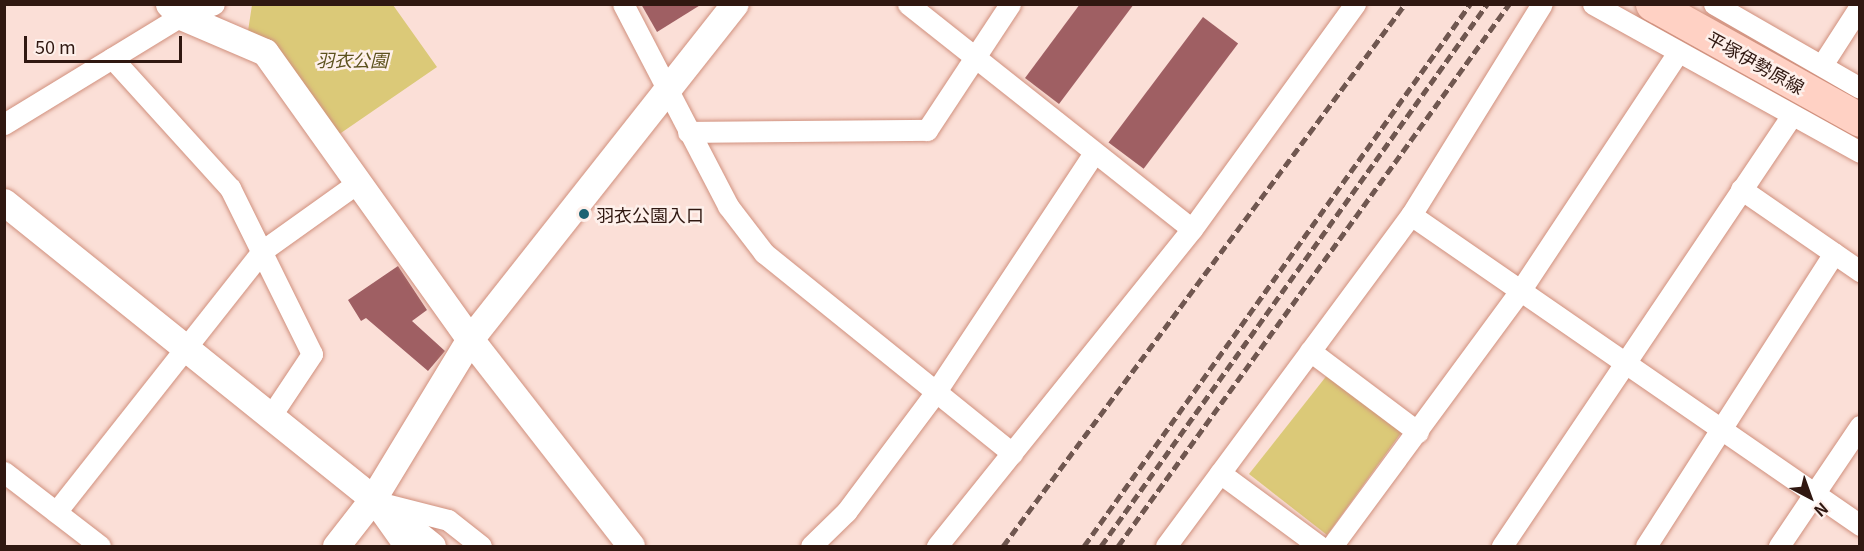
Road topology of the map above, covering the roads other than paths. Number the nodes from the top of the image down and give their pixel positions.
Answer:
1 (214, 4) edge
2 (623, 4) edge
3 (735, 4) edge
4 (908, 4) edge
5 (1010, 4) edge
6 (1355, 4) edge
7 (1542, 4) edge
8 (1593, 4) edge
9 (1652, 4) edge
10 (1714, 4) edge
11 (1860, 6) edge
12 (175, 10) edge
13 (1677, 54) junction
14 (976, 55) junction
15 (112, 58) junction
16 (1822, 65) junction
17 (671, 87) junction
18 (1860, 88) edge
19 (1790, 118) junction
20 (1860, 120) edge
21 (4, 124) edge
22 (688, 132) junction
23 (1860, 152) edge
24 (1093, 154) junction
25 (360, 181) junction
26 (1741, 189) junction
27 (4, 202) edge
28 (1411, 215) junction
29 (1192, 229) junction
30 (262, 251) junction
31 (1834, 253) junction
32 (1860, 271) edge
33 (1520, 291) junction
34 (470, 339) junction
35 (185, 348) junction
36 (1310, 351) junction
37 (1626, 363) junction
38 (935, 393) junction
39 (270, 417) junction
40 (1860, 426) edge
41 (1721, 429) junction
42 (1418, 432) junction
43 (1012, 453) junction
44 (4, 472) edge
45 (1220, 473) junction
46 (1814, 494) junction
47 (372, 500) junction
48 (56, 512) junction
49 (1860, 525) edge
50 (93, 544) edge
51 (336, 546) edge
52 (404, 546) edge
53 (432, 546) edge
54 (481, 546) edge
55 (631, 546) edge
56 (811, 546) edge
57 (937, 546) edge
58 (1166, 546) edge
59 (1319, 546) edge
60 (1332, 546) edge
61 (1502, 546) edge
62 (1646, 546) edge
63 (1779, 546) edge

1 - 12 street
2 - 17 street
3 - 17 street
4 - 14 street
5 - 14 street
6 - 29 street
7 - 28 street
8 - 13 street
9 - 20 main road, 平塚伊勢原線
10 - 16 street
11 - 16 street
12 - 15 street
12 - 25 street
13 - 19 street
13 - 33 street
14 - 22 street
14 - 24 street
15 - 21 street
15 - 30 street
16 - 18 street
17 - 22 street
17 - 34 street
19 - 23 street
19 - 26 street
22 - 38 street
24 - 29 street
24 - 38 street
25 - 30 street
25 - 34 street
26 - 31 street
26 - 37 street
27 - 35 street
28 - 33 street
28 - 36 street
29 - 43 street
30 - 35 street
30 - 39 street
31 - 32 street
31 - 41 street
33 - 37 street
33 - 42 street
34 - 47 street
34 - 55 street
35 - 39 street
35 - 48 street
36 - 42 street
36 - 45 street
37 - 41 street
37 - 61 street
38 - 43 street
38 - 56 street
39 - 47 street
40 - 46 street
41 - 46 street
41 - 62 street
42 - 60 street
43 - 57 street
44 - 48 street
45 - 58 street
45 - 59 street
46 - 49 street
46 - 63 street
47 - 51 street
47 - 52 street
47 - 53 street
47 - 54 street
48 - 50 street

